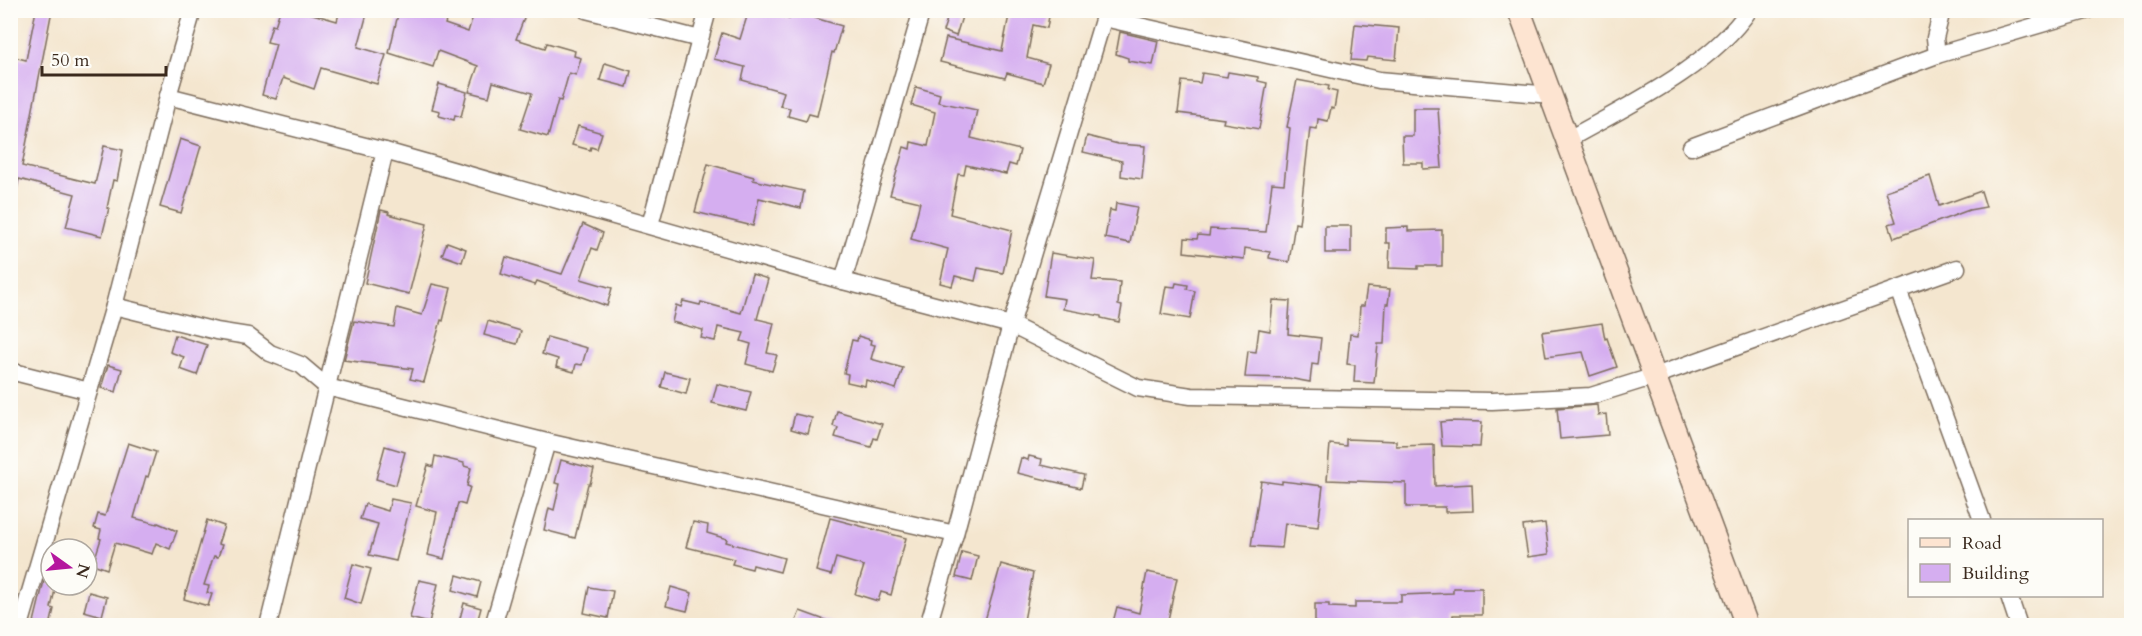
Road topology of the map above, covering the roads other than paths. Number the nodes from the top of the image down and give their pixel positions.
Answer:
1 (193, 10) edge
2 (586, 10) edge
3 (708, 10) edge
4 (922, 10) edge
5 (1519, 10) edge
6 (1749, 10) edge
7 (1942, 10) edge
8 (2089, 10) edge
9 (1105, 14) edge
10 (700, 39) junction
11 (1937, 55) junction
12 (1551, 95) junction
13 (168, 96) junction
14 (1567, 140) junction
15 (1691, 147) dead end
16 (385, 151) junction
17 (650, 225) junction
18 (1957, 268) dead end
19 (843, 281) junction
20 (1898, 288) junction
21 (114, 306) junction
22 (1011, 325) junction
23 (10, 371) edge
24 (1655, 376) junction
25 (327, 387) junction
26 (89, 391) junction
27 (547, 442) junction
28 (1982, 519) edge
29 (955, 534) junction
30 (2008, 597) edge
31 (20, 626) edge
32 (268, 626) edge
33 (493, 626) edge
34 (928, 626) edge
35 (1747, 626) edge
36 (2019, 626) edge

1 - 13 street
2 - 10 street
3 - 10 street
4 - 19 street
5 - 12 street
6 - 14 street
7 - 11 street
8 - 11 street
9 - 12 street
9 - 22 street
10 - 17 street
11 - 15 street
12 - 14 street
13 - 16 street
13 - 21 street
14 - 24 street
16 - 17 street
16 - 25 street
17 - 19 street
18 - 20 street
19 - 22 street
20 - 24 street
20 - 28 street
21 - 25 street
21 - 26 street
22 - 24 street
22 - 29 street
23 - 26 street
24 - 35 street
25 - 27 street
25 - 32 street
26 - 31 street
27 - 29 street
27 - 33 street
29 - 34 street
30 - 36 street

